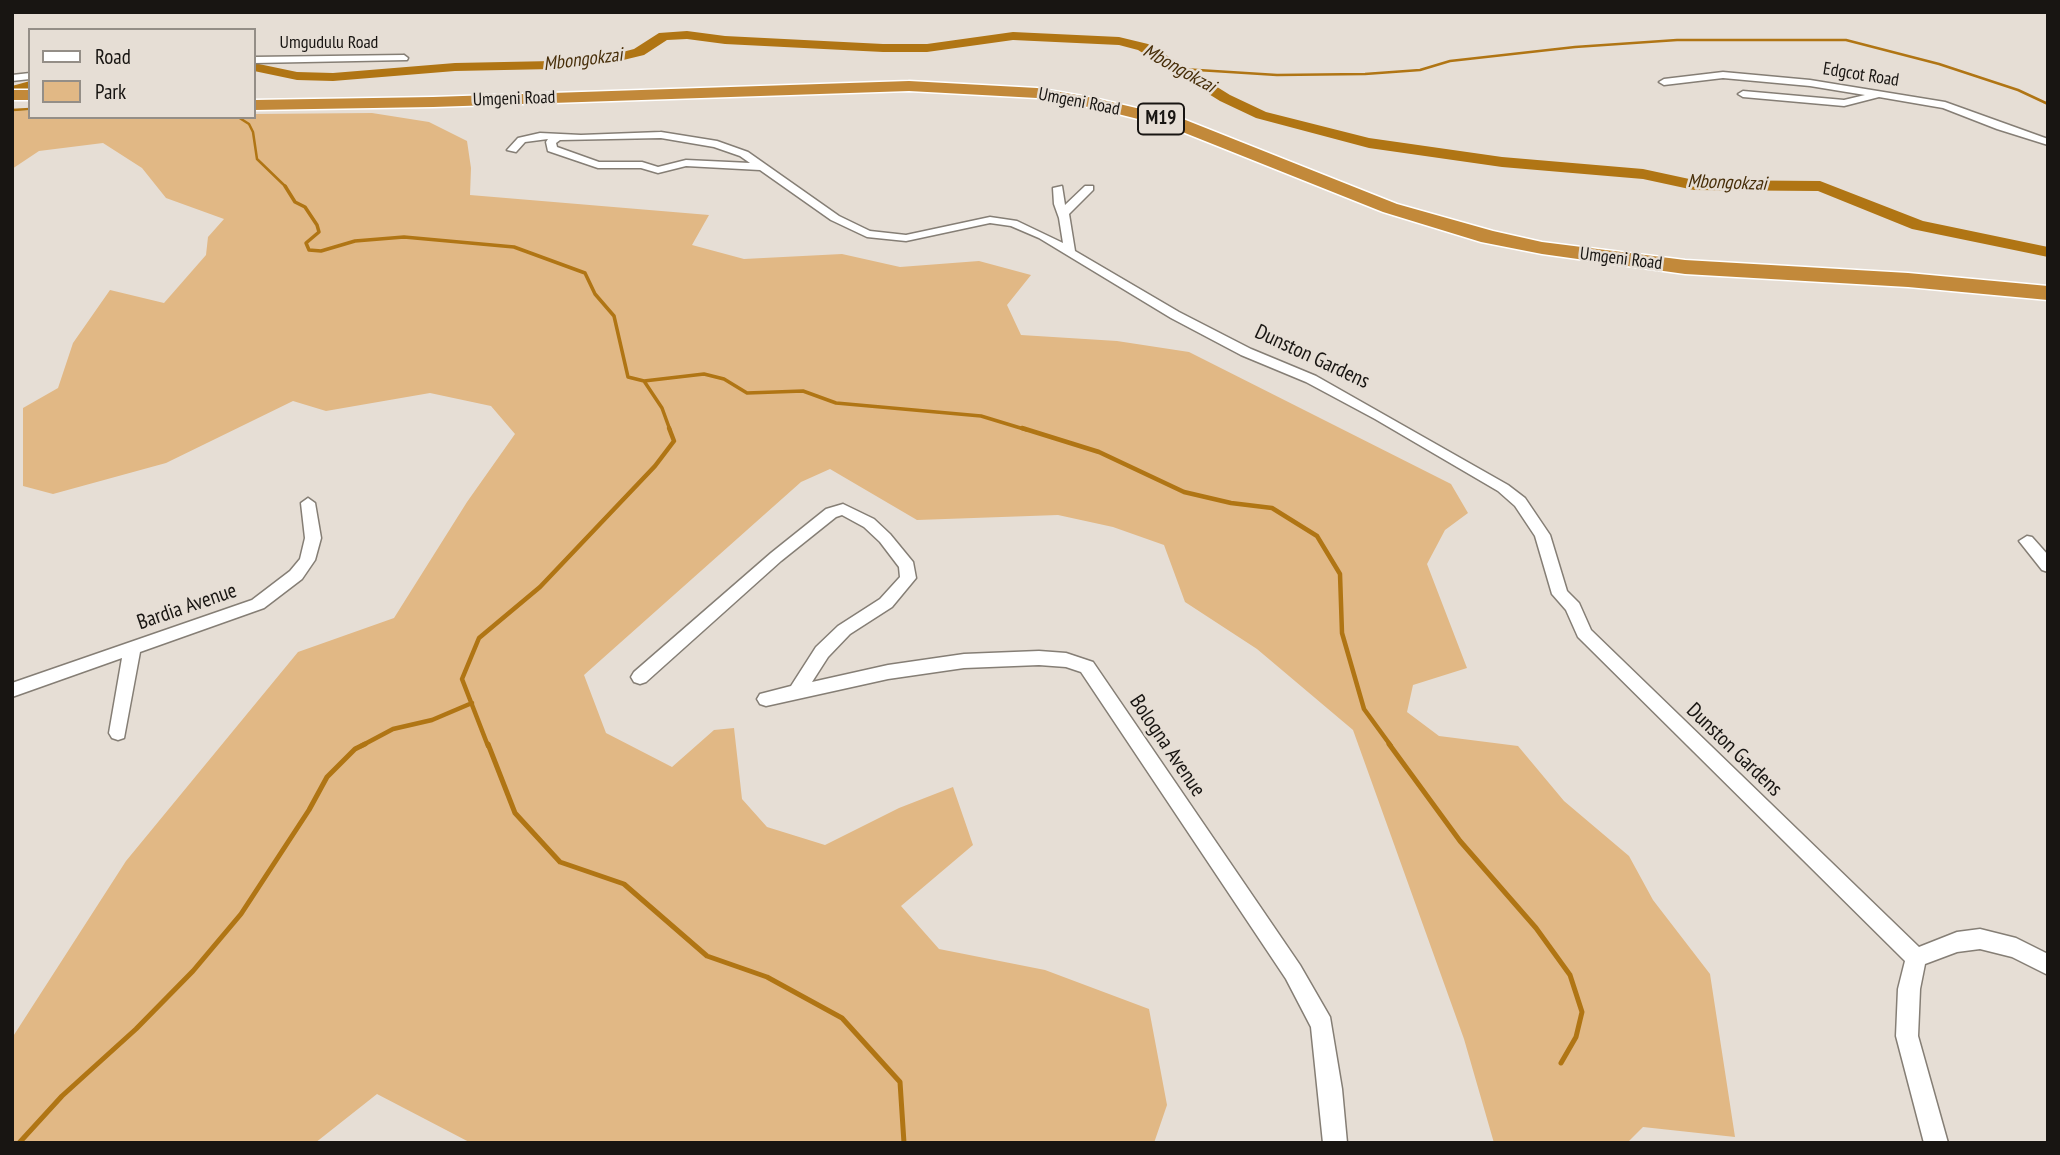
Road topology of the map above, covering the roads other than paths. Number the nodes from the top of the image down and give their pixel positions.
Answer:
1 (404, 58) dead end
2 (256, 60) edge
3 (1664, 82) dead end
4 (256, 94) edge
5 (1743, 94) dead end
6 (1879, 94) junction
7 (256, 104) edge
8 (557, 137) junction
9 (2048, 142) edge
10 (512, 150) dead end
11 (764, 167) junction
12 (1058, 188) dead end
13 (1089, 188) dead end
14 (1064, 212) junction
15 (1070, 253) junction
16 (2048, 279) edge
17 (2048, 293) edge
18 (308, 503) dead end
19 (2027, 541) dead end
20 (2048, 566) edge
21 (132, 648) junction
22 (640, 677) dead end
23 (12, 690) edge
24 (797, 692) junction
25 (766, 699) dead end
26 (118, 733) dead end
27 (1916, 958) junction
28 (2048, 965) edge
29 (1335, 1143) edge
30 (1936, 1143) edge

1 - 2 street, Umgudulu Road
3 - 6 street, Edgcot Road
4 - 16 highway, Umgeni Road / M19
5 - 6 street
6 - 9 street, Edgcot Road
7 - 17 highway, Umgeni Road / M19
8 - 10 street, Dunston Gardens
8 - 11 street, Dunston Gardens
8 - 11 street
11 - 15 street, Dunston Gardens
12 - 14 street
13 - 14 street
14 - 15 street
15 - 27 street, Dunston Gardens
18 - 21 street, Bardia Avenue
19 - 20 street
21 - 23 street, Bardia Avenue
21 - 26 street
22 - 24 street
24 - 25 street, Bologna Avenue
24 - 29 street, Bologna Avenue
27 - 28 street
27 - 30 street

